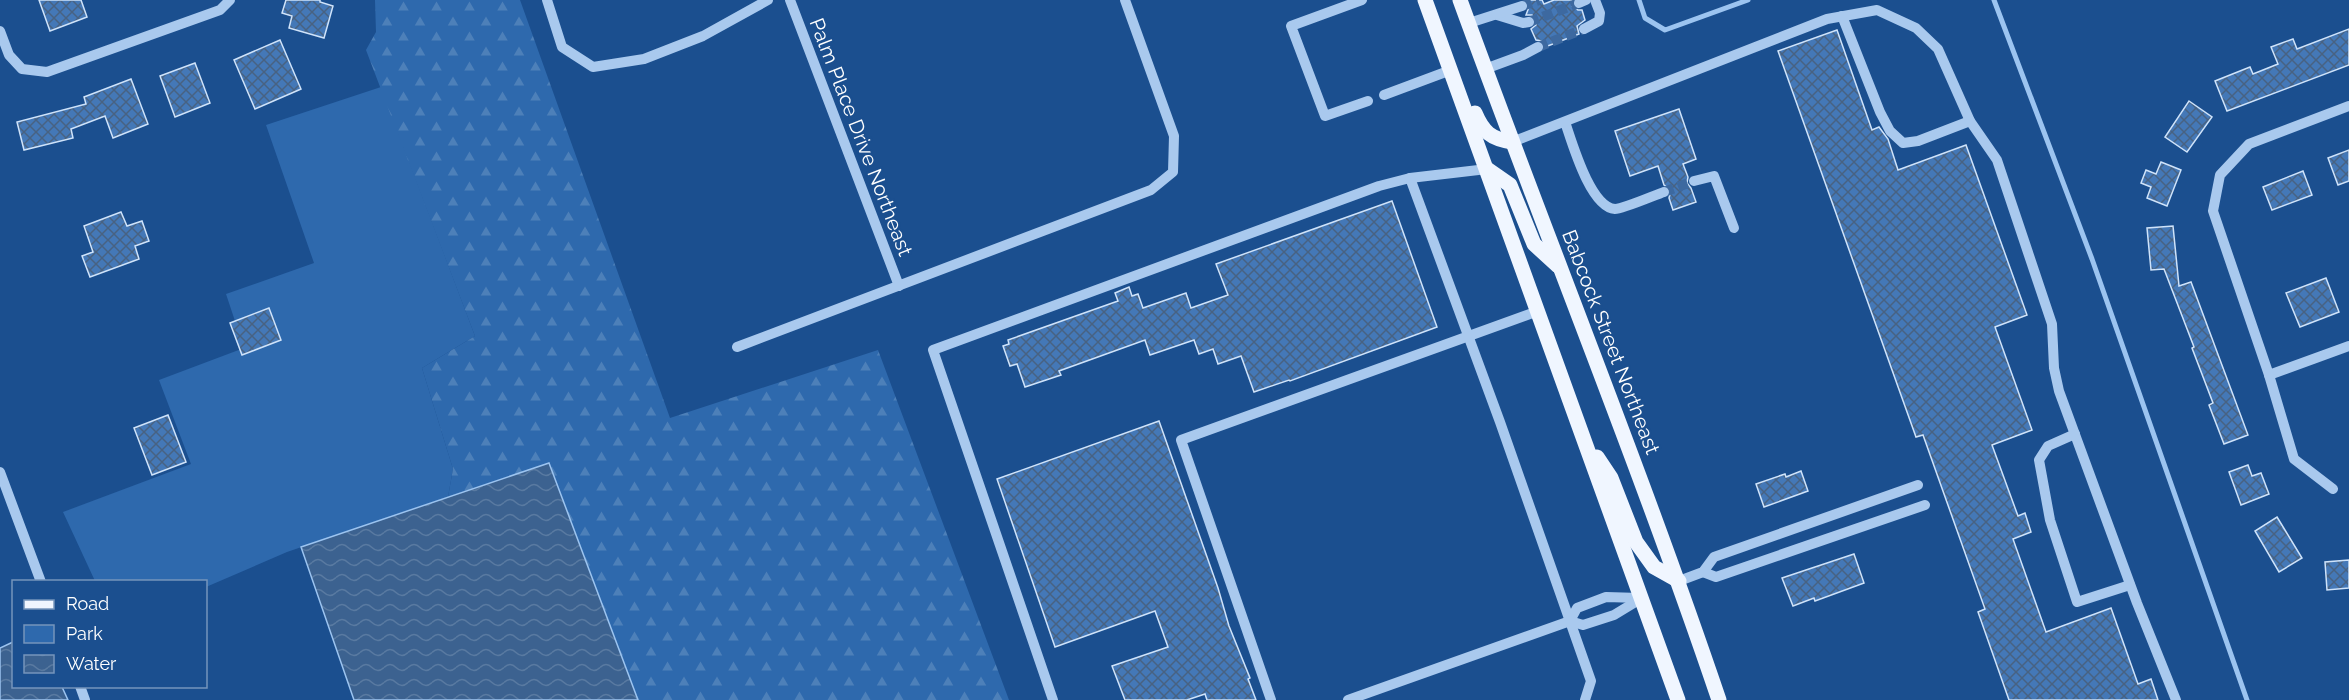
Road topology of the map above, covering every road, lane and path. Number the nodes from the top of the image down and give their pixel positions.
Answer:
1 (230, 0) edge
2 (547, 0) edge
3 (768, 0) edge
4 (790, 0) edge
5 (1125, 0) edge
6 (1362, 0) edge
7 (1425, 0) edge
8 (1460, 0) edge
9 (1595, 0) edge
10 (1522, 6) dead end
11 (1496, 14) junction
12 (1842, 16) junction
13 (1528, 22) tunnel mouth
14 (1469, 23) junction
15 (1584, 29) tunnel mouth
16 (0, 31) edge
17 (1538, 47) tunnel mouth
18 (1485, 69) junction
19 (1452, 74) junction
20 (1384, 95) dead end
21 (1368, 101) dead end
22 (2349, 106) edge
23 (1970, 121) junction
24 (1565, 122) junction
25 (1512, 142) junction
26 (1486, 169) junction
27 (1410, 178) junction
28 (1694, 181) tunnel mouth
29 (1664, 192) tunnel mouth
30 (1734, 228) dead end
31 (1560, 268) junction
32 (899, 286) junction
33 (1538, 311) junction
34 (1469, 336) junction
35 (2349, 346) edge
36 (737, 347) dead end
37 (2269, 375) junction
38 (2075, 434) junction
39 (1584, 440) junction
40 (0, 472) edge
41 (1918, 485) dead end
42 (2333, 489) dead end
43 (1925, 505) dead end
44 (1703, 572) junction
45 (40, 580) edge
46 (1679, 581) junction
47 (2130, 585) junction
48 (1642, 598) junction
49 (1570, 621) junction
50 (1053, 700) edge
51 (1271, 700) edge
52 (1348, 700) edge
53 (1585, 700) edge
54 (1678, 700) edge
55 (1719, 700) edge
56 (2176, 700) edge

1 - 16 street
2 - 3 street
4 - 32 street, Palm Place Drive Northeast
5 - 32 street, Palm Place Drive Northeast
6 - 21 street
7 - 19 main road
8 - 14 main road, Babcock Street Northeast
9 - 15 street
10 - 11 street
11 - 13 street
11 - 14 street
12 - 23 street
12 - 23 street
12 - 24 street
14 - 18 main road, Babcock Street Northeast
17 - 18 street
18 - 25 main road, Babcock Street Northeast
19 - 20 street
19 - 25 main road
19 - 26 main road
22 - 37 street
23 - 38 street
24 - 25 street
24 - 29 street
25 - 31 main road, Babcock Street Northeast
26 - 27 street
26 - 31 main road
26 - 33 main road
27 - 34 street
27 - 50 street
28 - 30 street
31 - 46 main road, Babcock Street Northeast
32 - 36 street, Palm Place Drive Northeast
33 - 34 street
33 - 39 main road
34 - 49 street
34 - 51 street
35 - 37 street
37 - 42 street
38 - 47 street
38 - 47 street
39 - 46 main road
39 - 48 main road
40 - 45 street
41 - 44 street
43 - 44 street
44 - 46 street
46 - 55 main road, Babcock Street Northeast
47 - 56 street
48 - 49 street
48 - 49 street
48 - 54 main road
49 - 52 street
49 - 53 street

